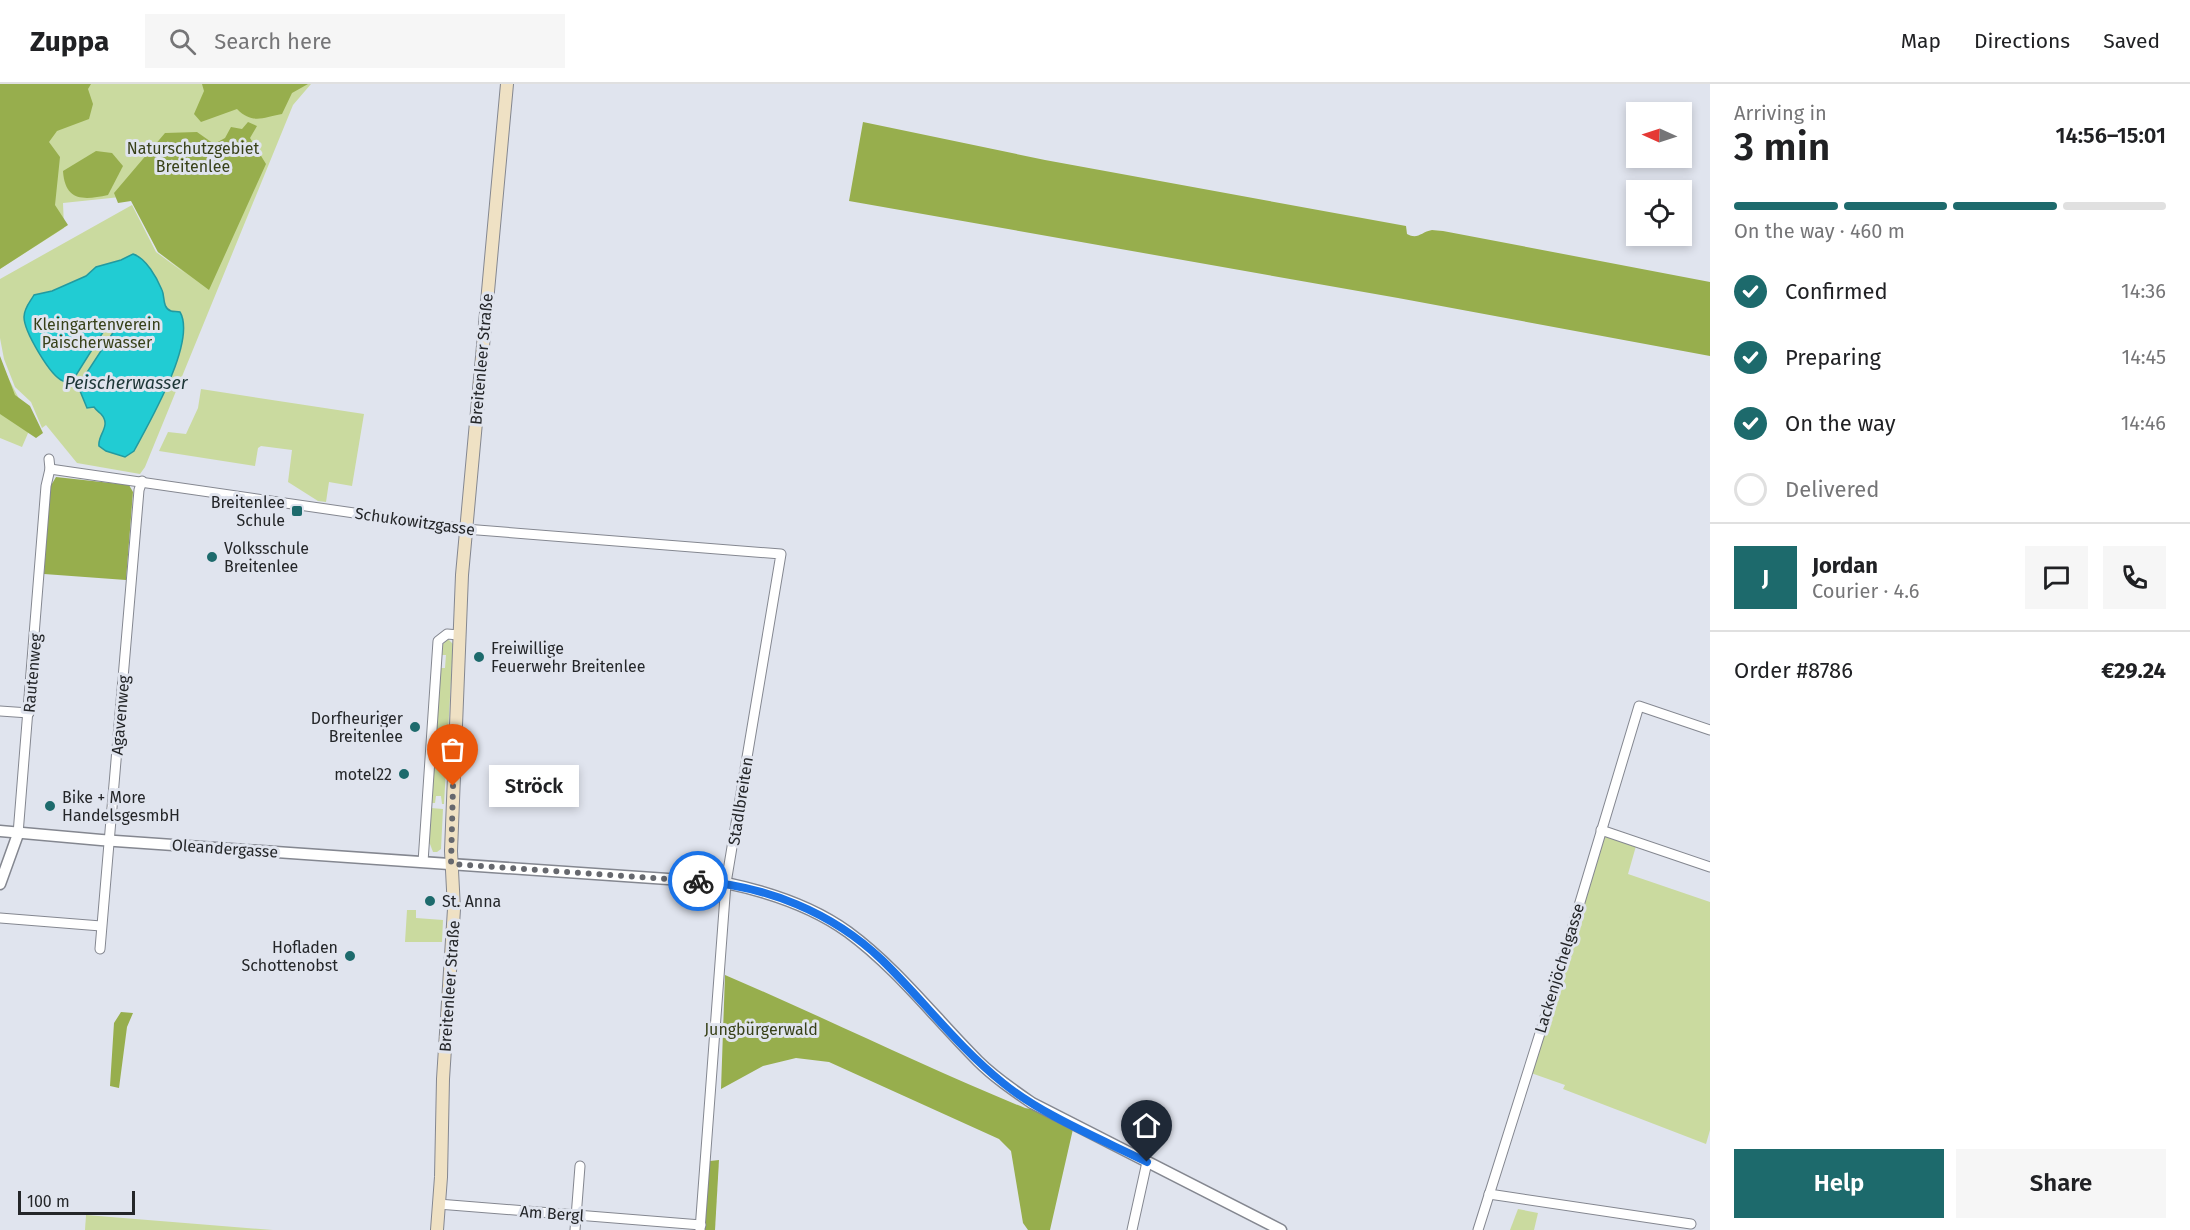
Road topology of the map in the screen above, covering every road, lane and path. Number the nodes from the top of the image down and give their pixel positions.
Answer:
1 (507, 84) edge
2 (50, 464) joint
3 (142, 481) junction
4 (465, 530) junction
5 (781, 554) joint
6 (459, 634) junction
7 (0, 711) edge
8 (29, 713) junction
9 (1710, 730) edge
10 (1601, 830) junction
11 (0, 831) edge
12 (18, 834) junction
13 (109, 841) junction
14 (423, 862) junction
15 (451, 864) junction
16 (1710, 867) edge
17 (726, 883) junction
18 (0, 884) edge
19 (0, 918) edge
20 (101, 926) junction
21 (100, 949) dead end
22 (1147, 1162) junction
23 (580, 1166) dead end
24 (1490, 1194) junction
25 (438, 1204) junction
26 (576, 1214) junction
27 (1691, 1224) dead end
28 (701, 1227) edge
29 (437, 1230) edge
30 (575, 1230) edge
31 (1132, 1230) edge
32 (1281, 1230) edge
33 (1478, 1230) edge

1 - 4 main road, Breitenleer Straße
2 - 3 street, Schukowitzgasse
2 - 8 street, Rautenweg
3 - 4 street, Schukowitzgasse
3 - 13 street, Agavenweg
4 - 5 street, Schukowitzgasse
4 - 6 main road, Breitenleer Straße
5 - 17 street, Stadlbreiten
6 - 14 street
6 - 15 main road, Breitenleer Straße
7 - 8 street
8 - 12 street, Rautenweg
9 - 10 street, Lackenjöchelgasse
10 - 16 street
10 - 24 street, Lackenjöchelgasse
11 - 12 street, Oleandergasse
12 - 13 street, Oleandergasse
12 - 18 street, Rautenweg
13 - 14 street, Oleandergasse
13 - 20 street, Agavenweg
14 - 15 street, Oleandergasse
15 - 17 street, Oleandergasse
15 - 25 main road, Breitenleer Straße
17 - 22 street, Oleandergasse
17 - 28 street, Stadlbreiten
19 - 20 street
20 - 21 street, Agavenweg
22 - 31 street
22 - 32 street, Oleandergasse
23 - 26 street
24 - 27 street
24 - 33 street, Lackenjöchelgasse
25 - 26 street, Am Bergl
25 - 29 main road, Breitenleer Straße
26 - 28 street, Am Bergl
26 - 30 street

